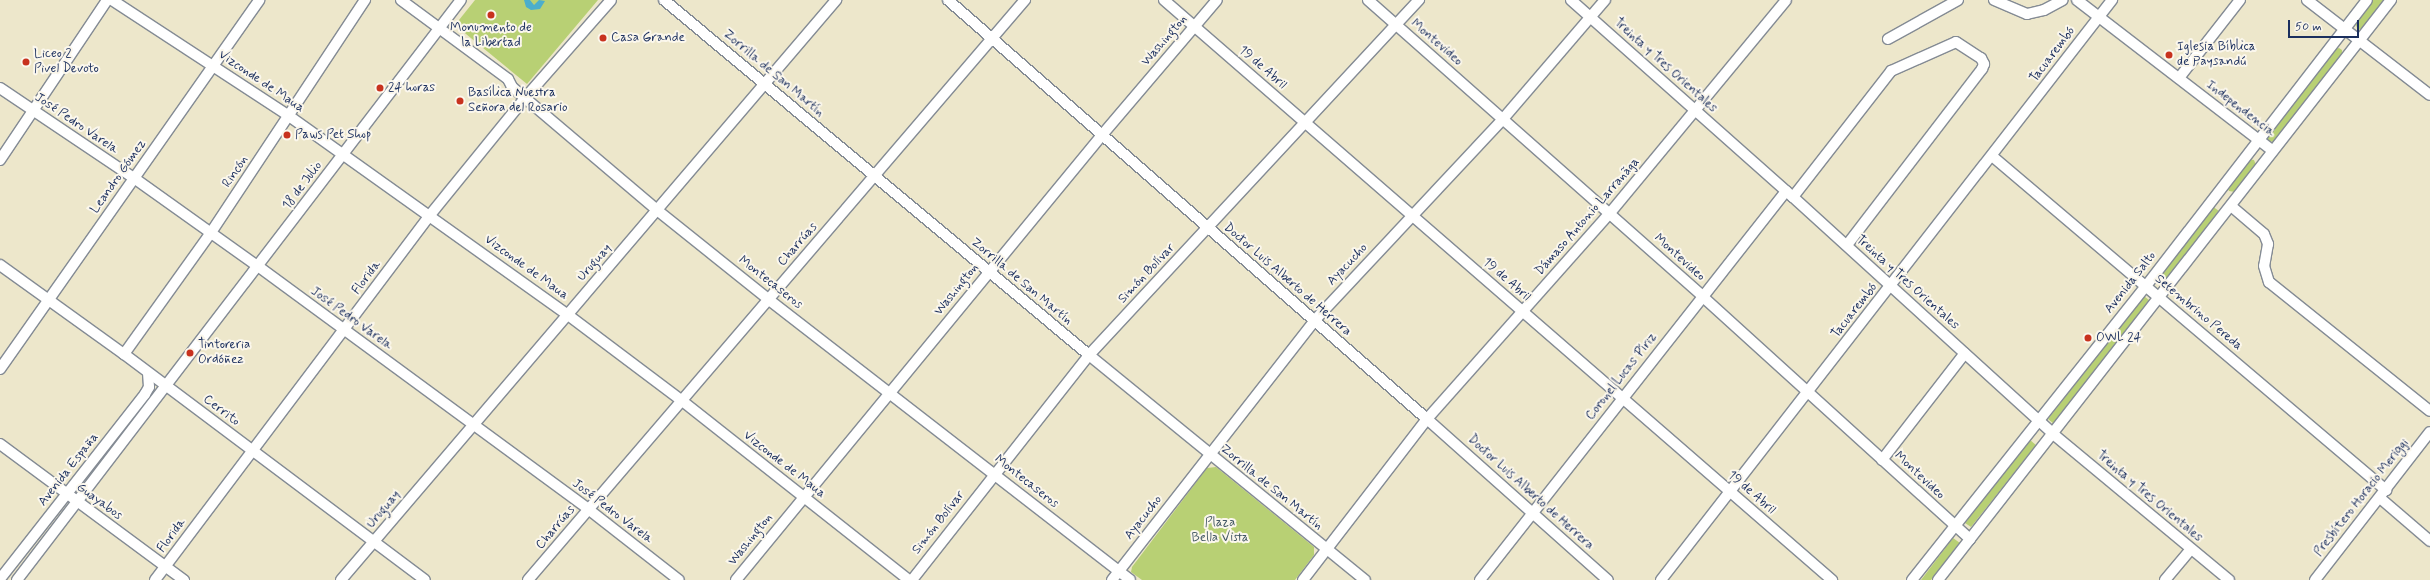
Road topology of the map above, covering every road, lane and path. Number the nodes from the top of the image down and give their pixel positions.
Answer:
1 (107, 0) edge
2 (112, 0) edge
3 (259, 0) edge
4 (366, 0) edge
5 (401, 0) edge
6 (461, 0) edge
7 (611, 0) edge
8 (664, 0) edge
9 (836, 0) edge
10 (948, 0) edge
11 (1025, 0) edge
12 (1164, 0) edge
13 (1217, 0) edge
14 (1368, 0) edge
15 (1419, 0) edge
16 (1571, 0) edge
17 (1605, 0) edge
18 (1786, 0) edge
19 (1958, 0) edge
20 (1994, 0) edge
21 (2063, 0) edge
22 (2077, 0) edge
23 (2112, 0) edge
24 (2240, 0) edge
25 (2307, 0) edge
26 (2367, 0) edge
27 (2391, 0) edge
28 (2099, 17) junction
29 (1591, 18) junction
30 (1396, 25) junction
31 (1194, 27) junction
32 (439, 28) junction
33 (2344, 29) junction
34 (1888, 38) dead end
35 (992, 39) junction
36 (2359, 41) junction
37 (212, 65) junction
38 (2179, 78) junction
39 (766, 83) junction
40 (0, 88) edge
41 (2430, 95) edge
42 (525, 98) junction
43 (33, 111) junction
44 (1696, 111) junction
45 (290, 116) junction
46 (1503, 119) junction
47 (1306, 124) junction
48 (1102, 135) junction
49 (2258, 140) junction
50 (2273, 151) junction
51 (344, 154) junction
52 (1992, 156) junction
53 (0, 160) edge
54 (874, 176) junction
55 (134, 178) junction
56 (2219, 191) junction
57 (1790, 194) junction
58 (2232, 204) junction
59 (657, 210) junction
60 (1610, 213) junction
61 (430, 215) junction
62 (1411, 216) junction
63 (1208, 228) junction
64 (210, 234) junction
65 (1846, 245) junction
66 (0, 265) edge
67 (258, 267) junction
68 (989, 272) junction
69 (1892, 286) junction
70 (2146, 286) junction
71 (1702, 296) junction
72 (2159, 298) junction
73 (768, 299) junction
74 (48, 301) junction
75 (1523, 312) junction
76 (568, 315) junction
77 (1314, 321) junction
78 (344, 330) junction
79 (1965, 353) junction
80 (124, 354) junction
81 (1089, 355) junction
82 (0, 369) edge
83 (148, 373) junction
84 (166, 386) junction
85 (890, 392) junction
86 (1808, 392) junction
87 (1622, 398) junction
88 (681, 400) junction
89 (2430, 411) edge
90 (1427, 419) junction
91 (2038, 420) junction
92 (473, 424) junction
93 (2430, 432) edge
94 (2052, 433) junction
95 (0, 444) edge
96 (251, 450) junction
97 (1210, 454) junction
98 (1882, 460) junction
99 (994, 474) junction
100 (1731, 492) junction
101 (66, 494) junction
102 (2383, 494) junction
103 (804, 497) junction
104 (76, 500) junction
105 (588, 509) junction
106 (1532, 513) junction
107 (1955, 526) junction
108 (1970, 539) junction
109 (374, 541) junction
110 (2430, 541) edge
111 (2191, 549) junction
112 (1326, 550) junction
113 (166, 567) junction
114 (1119, 571) junction
115 (0, 579) edge
116 (16, 580) edge
117 (155, 580) edge
118 (184, 580) edge
119 (341, 580) edge
120 (425, 580) edge
121 (528, 580) edge
122 (680, 580) edge
123 (736, 580) edge
124 (908, 580) edge
125 (912, 580) edge
126 (1112, 580) edge
127 (1130, 580) edge
128 (1303, 580) edge
129 (1365, 580) edge
130 (1480, 580) edge
131 (1608, 580) edge
132 (1661, 580) edge
133 (1832, 580) edge
134 (1912, 580) edge
135 (1938, 580) edge
136 (2164, 580) edge
137 (2229, 580) edge
138 (2315, 580) edge

1 - 43 street
2 - 37 street, Vizconde de Maua
3 - 37 street, Leandro Gómez
4 - 45 street, Rincón
5 - 32 street, Montecaseros
6 - 32 street, 18 de Julio
7 - 42 street, Florida
8 - 39 street, Zorrilla de San Martín
9 - 39 street, Uruguay
10 - 35 street, Doctor Luis Alberto de Herrera
11 - 35 street, Charrúas
12 - 31 street, 19 de Abril
13 - 31 street, Washington
14 - 30 street, Montevideo
15 - 30 street, Simón Bolívar
16 - 29 street, Treinta y Tres Orientales
17 - 29 street, Ayacucho
18 - 44 street, Dámaso Antonio Larranãga
19 - 34 street
20 - 21 street
22 - 28 street, Independencia
23 - 28 street, Tacuarembó
24 - 38 street
25 - 33 street
26 - 33 street, Avenida Salto
27 - 36 street
28 - 38 street, Independencia
28 - 52 street, Tacuarembó
29 - 44 street, Treinta y Tres Orientales
29 - 46 street, Ayacucho
30 - 46 street, Montevideo
30 - 47 street, Simón Bolívar
31 - 47 street, 19 de Abril
31 - 48 street, Washington
32 - 42 street, Montecaseros
32 - 51 street, 18 de Julio
33 - 36 street
33 - 49 street, Avenida Salto
35 - 48 street, Doctor Luis Alberto de Herrera
35 - 54 street, Charrúas
36 - 41 street
36 - 50 street
37 - 45 street, Vizconde de Maua
37 - 55 street, Leandro Gómez
38 - 49 street, Independencia
39 - 54 street, Zorrilla de San Martín
39 - 59 street, Uruguay
40 - 43 street, José Pedro Varela
42 - 59 street, Montecaseros
42 - 61 street, Florida
43 - 53 street
43 - 55 street, José Pedro Varela
44 - 57 street, Treinta y Tres Orientales
44 - 60 street, Dámaso Antonio Larranãga
45 - 51 street, Vizconde de Maua
45 - 64 street, Rincón
46 - 60 street, Montevideo
46 - 62 street, Ayacucho
47 - 62 street, 19 de Abril
47 - 63 street, Simón Bolívar
48 - 63 street, Doctor Luis Alberto de Herrera
48 - 68 street, Washington
49 - 50 street, Independencia
49 - 56 street, Avenida Salto
50 - 58 street
51 - 61 street, Vizconde de Maua
51 - 67 street, 18 de Julio
52 - 69 street, Tacuarembó
52 - 70 street, Setembrino Pereda
54 - 68 street, Zorrilla de San Martín
54 - 73 street, Charrúas
55 - 64 street, José Pedro Varela
55 - 74 street, Leandro Gómez
56 - 58 street
56 - 70 street, Avenida Salto
57 - 65 street, Treinta y Tres Orientales
57 - 65 street, Coronel Lucas Píriz
57 - 71 street, Coronel Lucas Píriz
58 - 72 street
58 - 89 street
59 - 73 street, Montecaseros
59 - 76 street, Uruguay
60 - 71 street, Montevideo
60 - 75 street, Dámaso Antonio Larranãga
61 - 76 street, Vizconde de Maua
61 - 78 street, Florida
62 - 75 street, 19 de Abril
62 - 77 street, Ayacucho
63 - 77 street, Doctor Luis Alberto de Herrera
63 - 81 street, Simón Bolívar
64 - 67 street, José Pedro Varela
64 - 80 street, Rincón
65 - 69 street, Treinta y Tres Orientales
66 - 74 street, Cerrito
67 - 78 street, José Pedro Varela
67 - 84 street, 18 de Julio
68 - 81 street, Zorrilla de San Martín
68 - 85 street, Washington
69 - 79 street, Treinta y Tres Orientales
69 - 86 street, Tacuarembó
70 - 72 street, Setembrino Pereda
70 - 91 street, Avenida Salto
71 - 86 street, Montevideo
71 - 87 street, Coronel Lucas Píriz
72 - 94 street
72 - 102 street, Setembrino Pereda
73 - 85 street, Montecaseros
73 - 88 street, Charrúas
74 - 80 street, Cerrito
74 - 82 street, Leandro Gómez
75 - 87 street, 19 de Abril
75 - 90 street, Dámaso Antonio Larranãga
76 - 88 street, Vizconde de Maua
76 - 92 street, Uruguay
77 - 90 street, Doctor Luis Alberto de Herrera
77 - 97 street, Ayacucho
78 - 92 street, José Pedro Varela
78 - 96 street, Florida
79 - 91 street, Treinta y Tres Orientales
79 - 98 street
80 - 83 street, Cerrito
81 - 97 street, Zorrilla de San Martín
81 - 99 street, Simón Bolívar
83 - 84 street, Cerrito
83 - 101 street, Avenida España
84 - 96 street, Cerrito
84 - 104 street, Avenida España
85 - 99 street, Montecaseros
85 - 103 street, Washington
86 - 98 street, Montevideo
86 - 100 street, Tacuarembó
87 - 100 street, 19 de Abril
87 - 106 street, Coronel Lucas Píriz
88 - 103 street, Vizconde de Maua
88 - 105 street, Charrúas
90 - 106 street, Doctor Luis Alberto de Herrera
90 - 112 street, Dámaso Antonio Larranãga
91 - 94 street, Treinta y Tres Orientales
91 - 107 street, Avenida Salto
92 - 105 street, José Pedro Varela
92 - 109 street, Uruguay
93 - 102 street, Presbítero Horacio Meriggi
94 - 108 street
94 - 111 street, Treinta y Tres Orientales
95 - 101 street, Guayabos
96 - 109 street, Cerrito
96 - 113 street, Florida
97 - 112 street, Zorrilla de San Martín
97 - 114 street, Ayacucho
98 - 107 street, Montevideo
99 - 114 street, Montecaseros
99 - 125 street, Simón Bolívar
100 - 132 street, Tacuarembó
100 - 133 street, 19 de Abril
101 - 104 street, Guayabos
101 - 115 street, Avenida España
102 - 110 street, Setembrino Pereda
102 - 138 street, Presbítero Horacio Meriggi
103 - 123 street, Washington
103 - 124 street, Vizconde de Maua
104 - 113 street, Guayabos
104 - 116 street, Avenida España
105 - 121 street, Charrúas
105 - 122 street, José Pedro Varela
106 - 130 street, Coronel Lucas Píriz
106 - 131 street, Doctor Luis Alberto de Herrera
107 - 108 street, Montevideo
107 - 134 street, Avenida Salto
108 - 135 street
109 - 119 street, Uruguay
109 - 120 street, Cerrito
111 - 136 street
111 - 137 street, Treinta y Tres Orientales
112 - 128 street, Dámaso Antonio Larranãga
112 - 129 street, Zorrilla de San Martín
113 - 117 street, Florida
113 - 118 street, Guayabos
114 - 126 street, Ayacucho
114 - 127 street, Montecaseros

